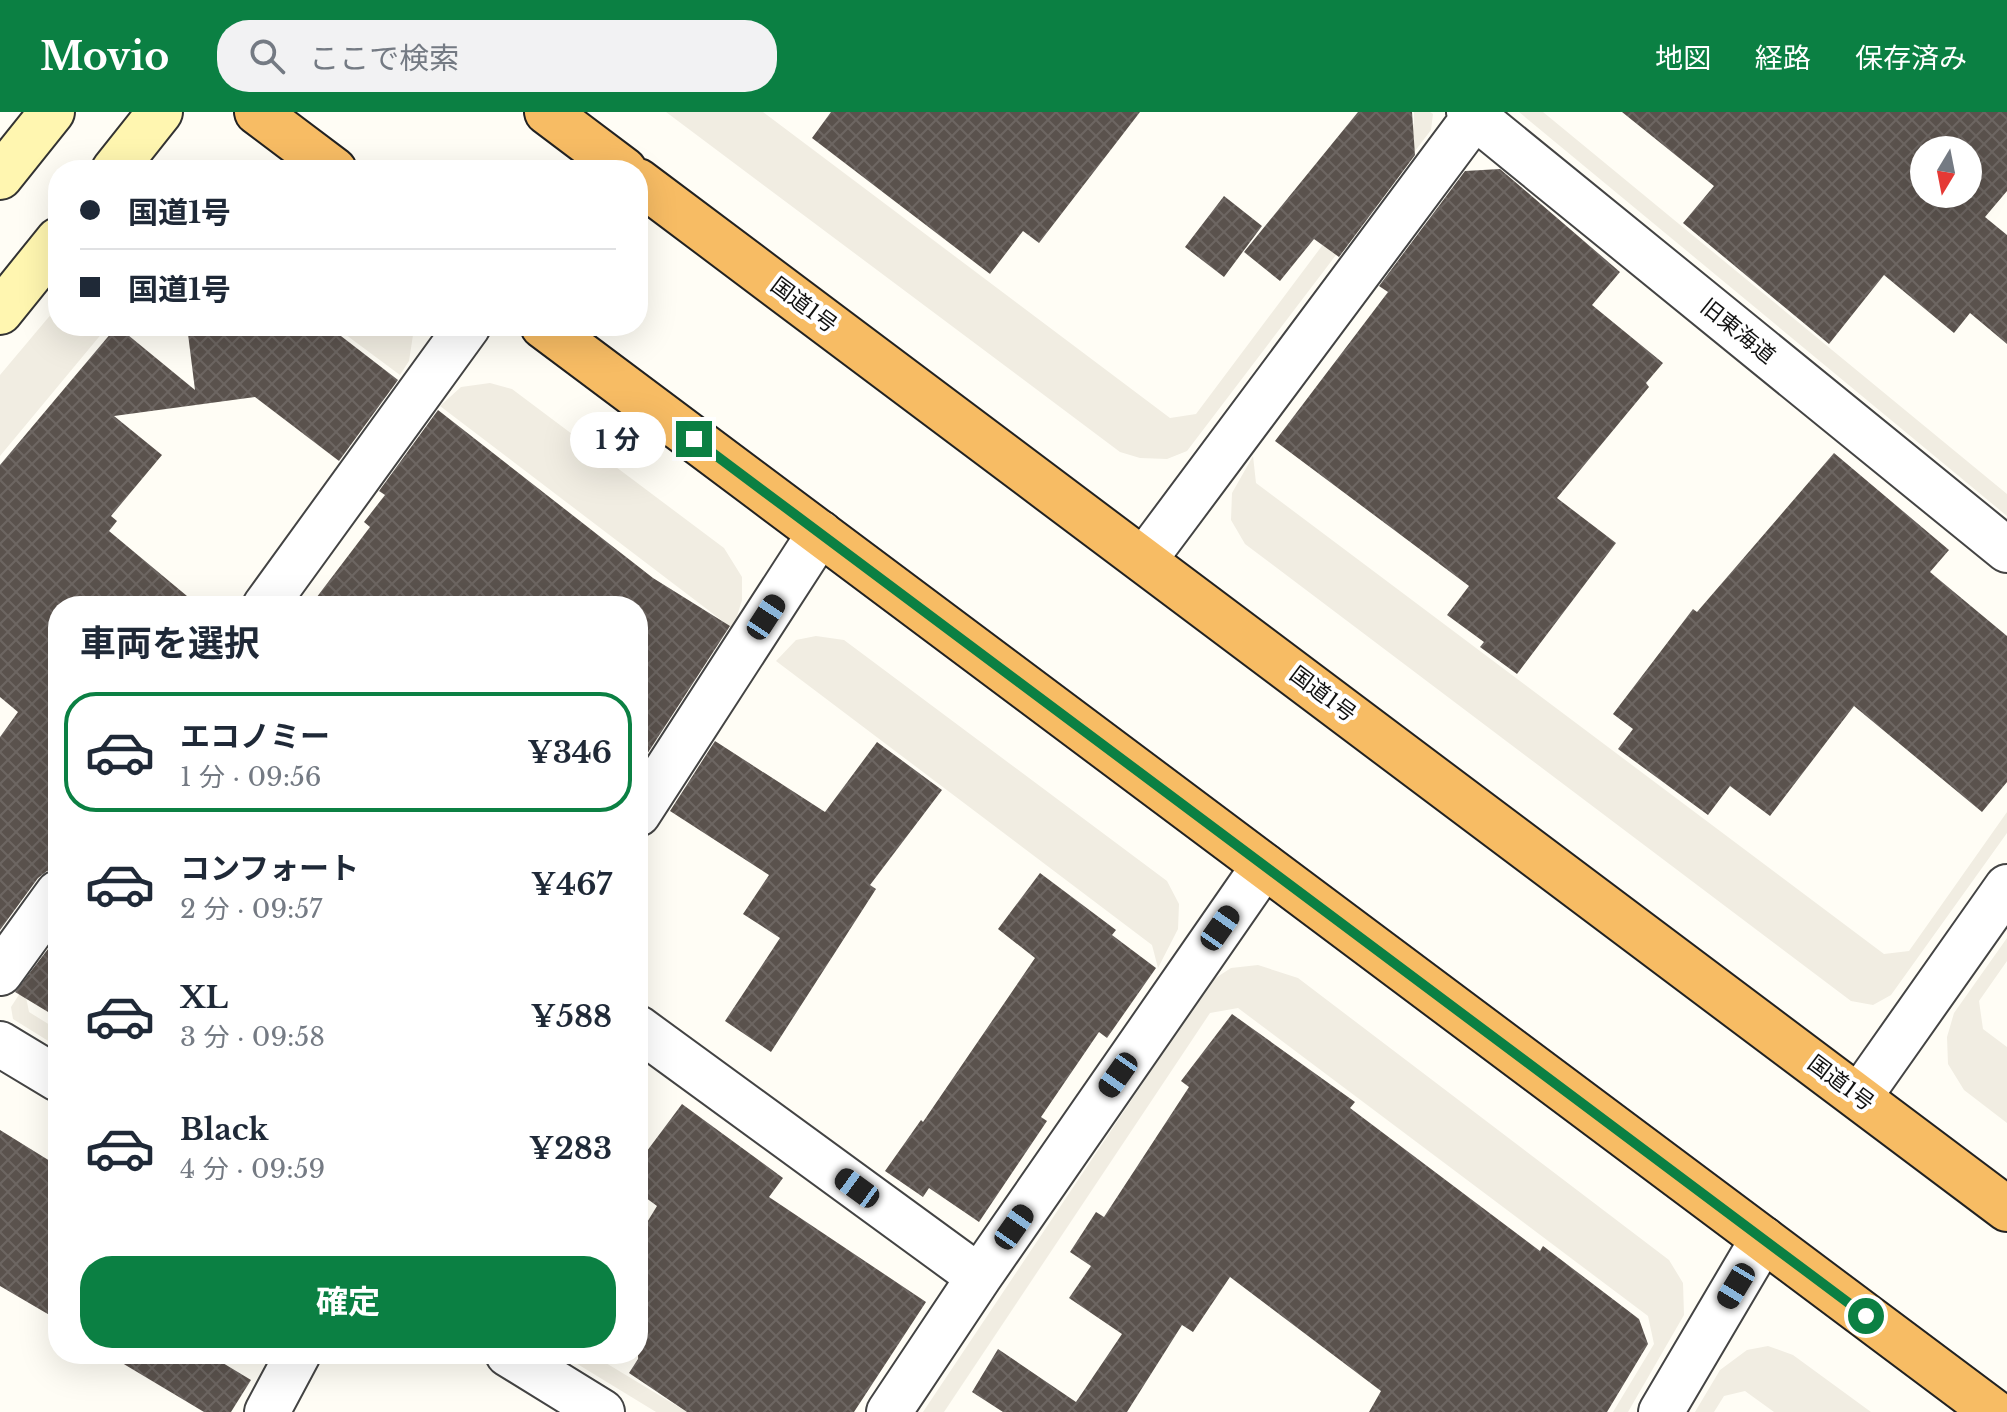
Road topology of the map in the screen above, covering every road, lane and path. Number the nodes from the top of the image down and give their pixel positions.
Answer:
1 (52, 112) edge
2 (160, 112) edge
3 (257, 112) edge
4 (547, 112) edge
5 (1474, 114) edge
6 (122, 160) edge
7 (321, 160) edge
8 (611, 160) edge
9 (0, 177) edge
10 (648, 188) edge
11 (48, 252) edge
12 (0, 312) edge
13 (461, 336) edge
14 (556, 336) edge
15 (820, 533) junction
16 (2007, 550) edge
17 (1144, 560) junction
18 (272, 596) edge
19 (648, 799) edge
20 (1264, 866) junction
21 (2007, 887) edge
22 (48, 907) edge
23 (0, 973) edge
24 (648, 1035) edge
25 (0, 1044) edge
26 (48, 1073) edge
27 (1859, 1097) junction
28 (1998, 1199) edge
29 (1763, 1239) junction
30 (979, 1277) junction
31 (293, 1364) edge
32 (524, 1364) edge
33 (267, 1412) edge
34 (602, 1412) edge
35 (889, 1412) edge
36 (1661, 1412) edge
37 (1994, 1412) edge

1 - 9 main road
2 - 6 main road
3 - 7 highway
4 - 8 highway
5 - 16 street, 旧東海道
5 - 17 street
10 - 17 highway, 国道1号
11 - 12 main road
13 - 18 street
14 - 15 highway
15 - 19 street
15 - 20 highway
17 - 27 highway, 国道1号
20 - 29 highway
20 - 30 street
21 - 27 street
22 - 23 street
24 - 30 street
25 - 26 street
27 - 28 highway, 国道1号
29 - 36 street
29 - 37 highway
30 - 35 street
31 - 33 street
32 - 34 street

